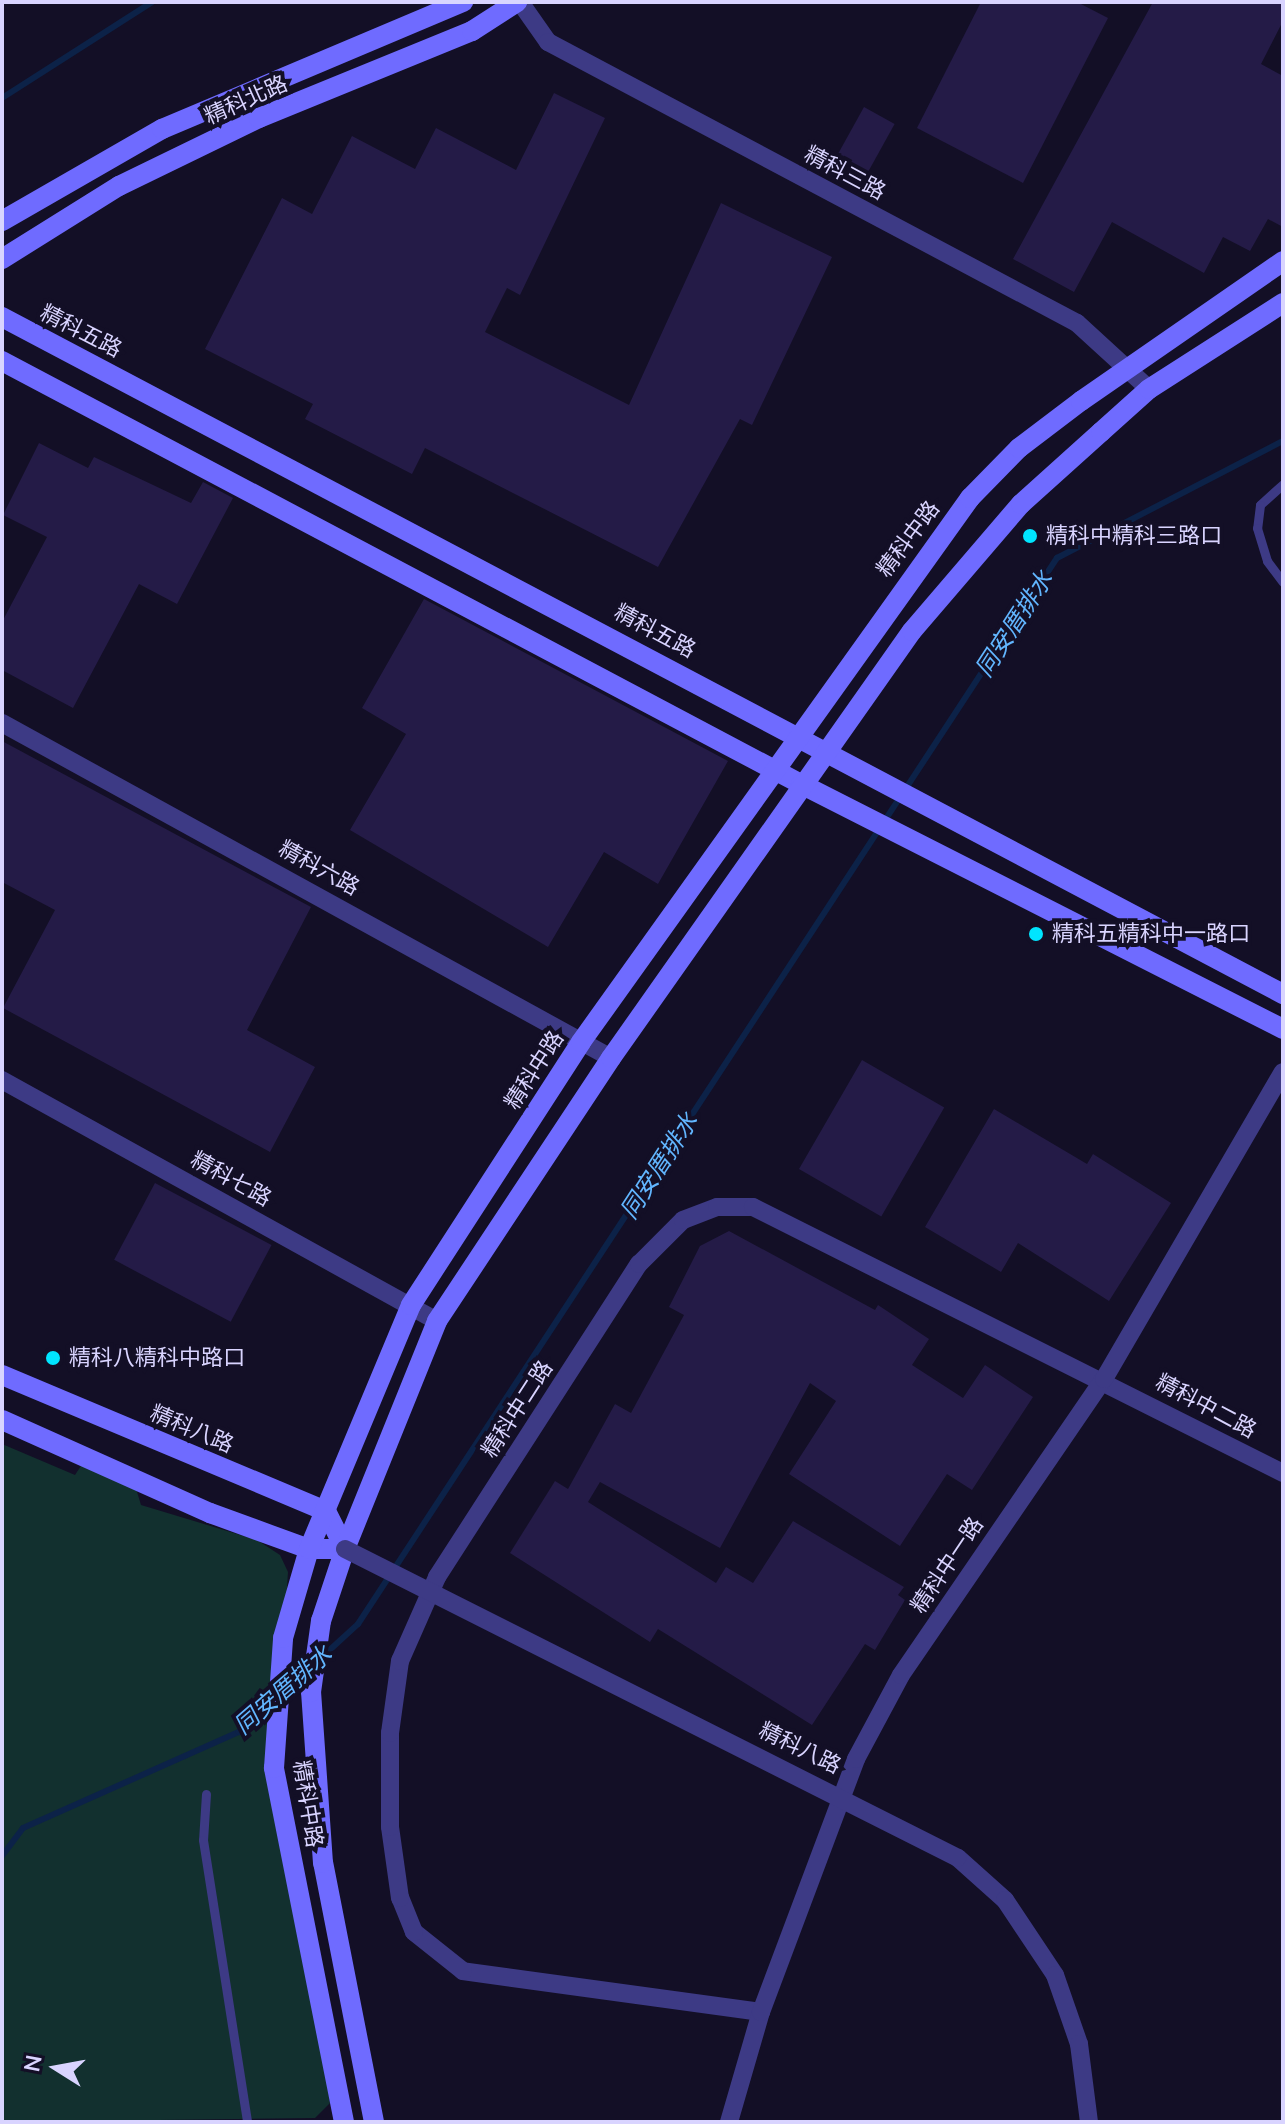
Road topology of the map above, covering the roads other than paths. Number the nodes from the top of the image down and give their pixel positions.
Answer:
1 (463, 2) edge
2 (518, 2) edge
3 (2, 221) edge
4 (2, 259) edge
5 (1283, 261) edge
6 (1283, 303) edge
7 (2, 317) edge
8 (2, 361) edge
9 (1128, 366) junction
10 (1149, 389) junction
11 (1283, 484) edge
12 (1283, 582) edge
13 (2, 723) edge
14 (798, 735) junction
15 (828, 753) junction
16 (772, 766) junction
17 (801, 784) junction
18 (1283, 994) edge
19 (1283, 1029) edge
20 (581, 1042) junction
21 (611, 1058) junction
22 (1283, 1072) edge
23 (2, 1080) edge
24 (411, 1305) junction
25 (437, 1321) junction
26 (2, 1375) edge
27 (1104, 1379) junction
28 (2, 1420) edge
29 (1283, 1473) edge
30 (326, 1511) junction
31 (309, 1549) junction
32 (345, 1549) junction
33 (206, 1794) dead end
34 (761, 2012) junction
35 (247, 2122) edge
36 (344, 2122) edge
37 (374, 2122) edge
38 (729, 2122) edge
39 (1089, 2122) edge

1 - 3 street, 精科北路
2 - 4 street, 精科北路
2 - 9 street, 精科三路
5 - 9 street, 精科中路
6 - 10 street, 精科中路
7 - 14 street, 精科五路
8 - 16 street
9 - 10 street, 精科三路
9 - 14 street, 精科中路
10 - 15 street, 精科中路
11 - 12 lane
13 - 20 street, 精科六路
14 - 15 street, 精科五路
14 - 16 street, 精科中路
15 - 17 street, 精科中路
15 - 18 street, 精科五路
16 - 17 street
16 - 20 street, 精科中路
17 - 19 street
17 - 21 street, 精科中路
20 - 21 street, 精科六路
20 - 24 street, 精科中路
21 - 25 street, 精科中路
22 - 27 street, 精科中一路
23 - 24 street, 精科七路
24 - 25 street, 精科七路
24 - 30 street, 精科中路
25 - 32 street, 精科中路
26 - 30 street, 精科八路
27 - 29 street, 精科中二路
27 - 34 street, 精科中一路
27 - 34 street, 精科中二路
28 - 31 street, 精科八路
30 - 31 street, 精科中路
30 - 32 street
31 - 32 street, 精科八路
31 - 36 street, 精科中路
32 - 37 street, 精科中路
32 - 39 street, 精科八路, bridge
33 - 35 lane
34 - 38 street, 精科中一路

